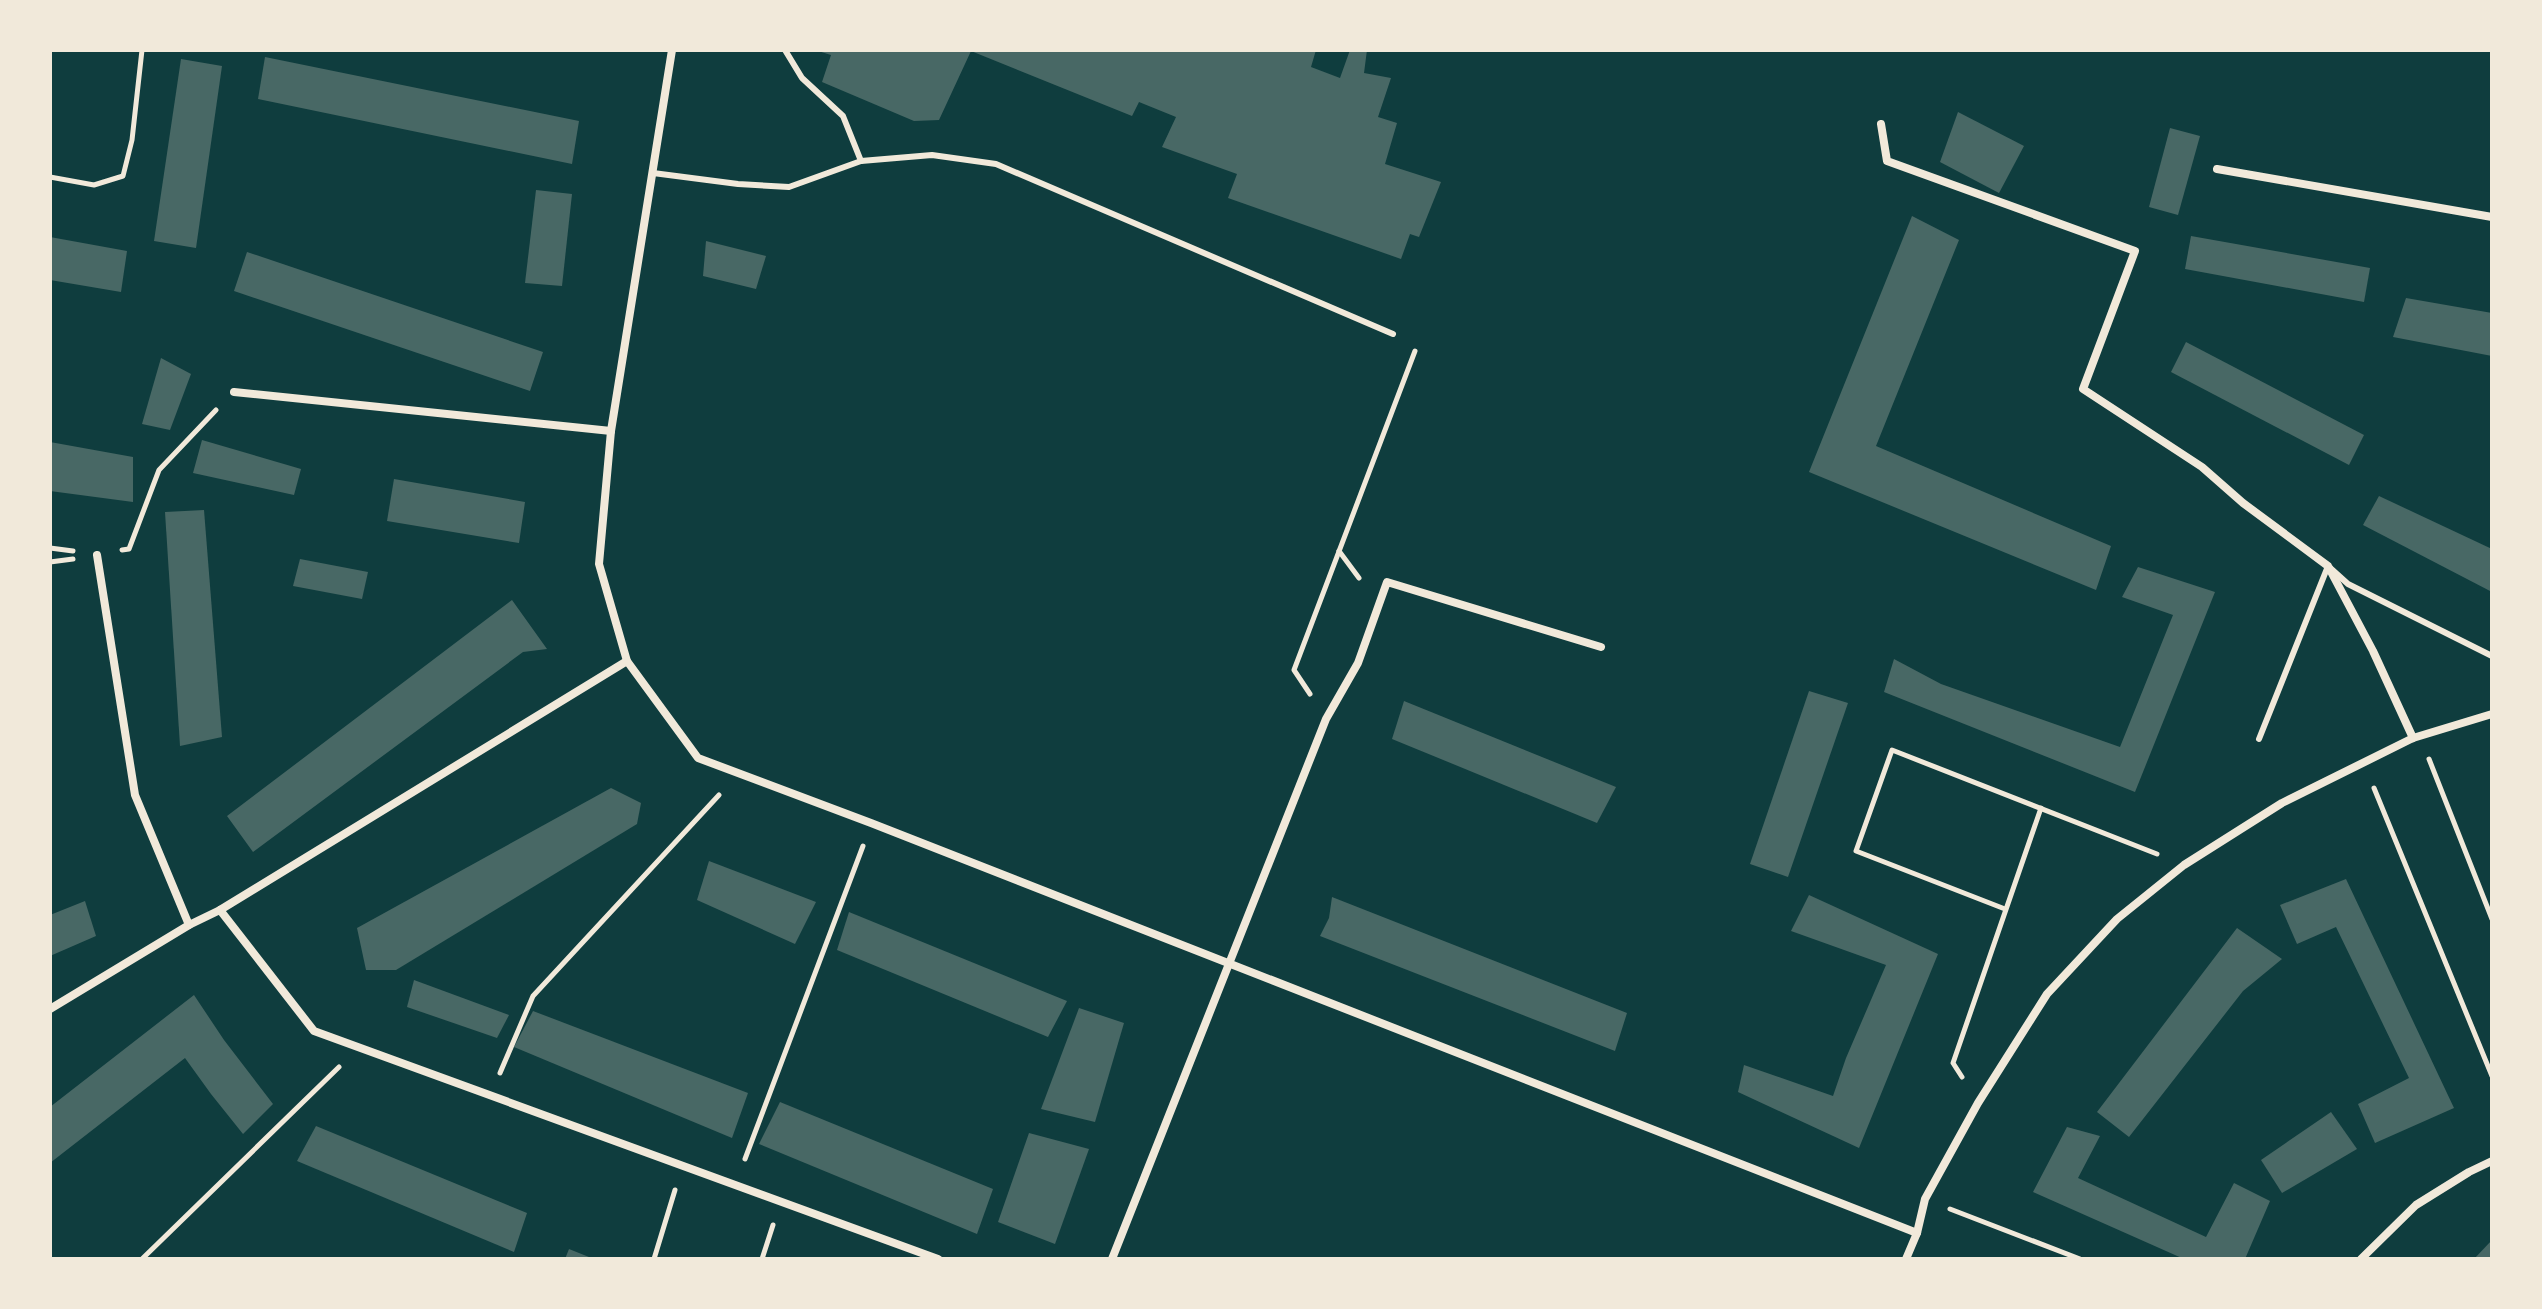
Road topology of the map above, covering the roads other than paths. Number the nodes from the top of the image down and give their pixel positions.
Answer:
1 (672, 50) edge
2 (785, 50) edge
3 (1881, 124) dead end
4 (861, 161) junction
5 (2217, 169) dead end
6 (653, 173) junction
7 (2492, 217) edge
8 (1393, 334) road end
9 (234, 392) road end
10 (611, 431) junction
11 (97, 555) road end
12 (2328, 566) junction
13 (1601, 647) dead end
14 (2492, 656) edge
15 (627, 661) junction
16 (2492, 714) edge
17 (2416, 736) junction
18 (2259, 739) dead end
19 (220, 910) junction
20 (189, 925) junction
21 (1229, 963) junction
22 (50, 1009) edge
23 (2492, 1161) edge
24 (1917, 1233) junction
25 (938, 1259) edge
26 (1112, 1259) edge
27 (1906, 1259) edge
28 (2361, 1259) edge

1 - 6 street
2 - 4 lane
3 - 12 street
4 - 6 lane
4 - 8 lane
5 - 7 street
6 - 10 street
9 - 10 street
10 - 15 street
11 - 20 street
12 - 14 lane
12 - 17 street
12 - 18 lane
13 - 21 street
15 - 19 street
15 - 21 street
16 - 17 street
17 - 24 street
19 - 20 street
19 - 25 street
20 - 22 street
21 - 24 street
21 - 26 street
23 - 28 street
24 - 27 street

